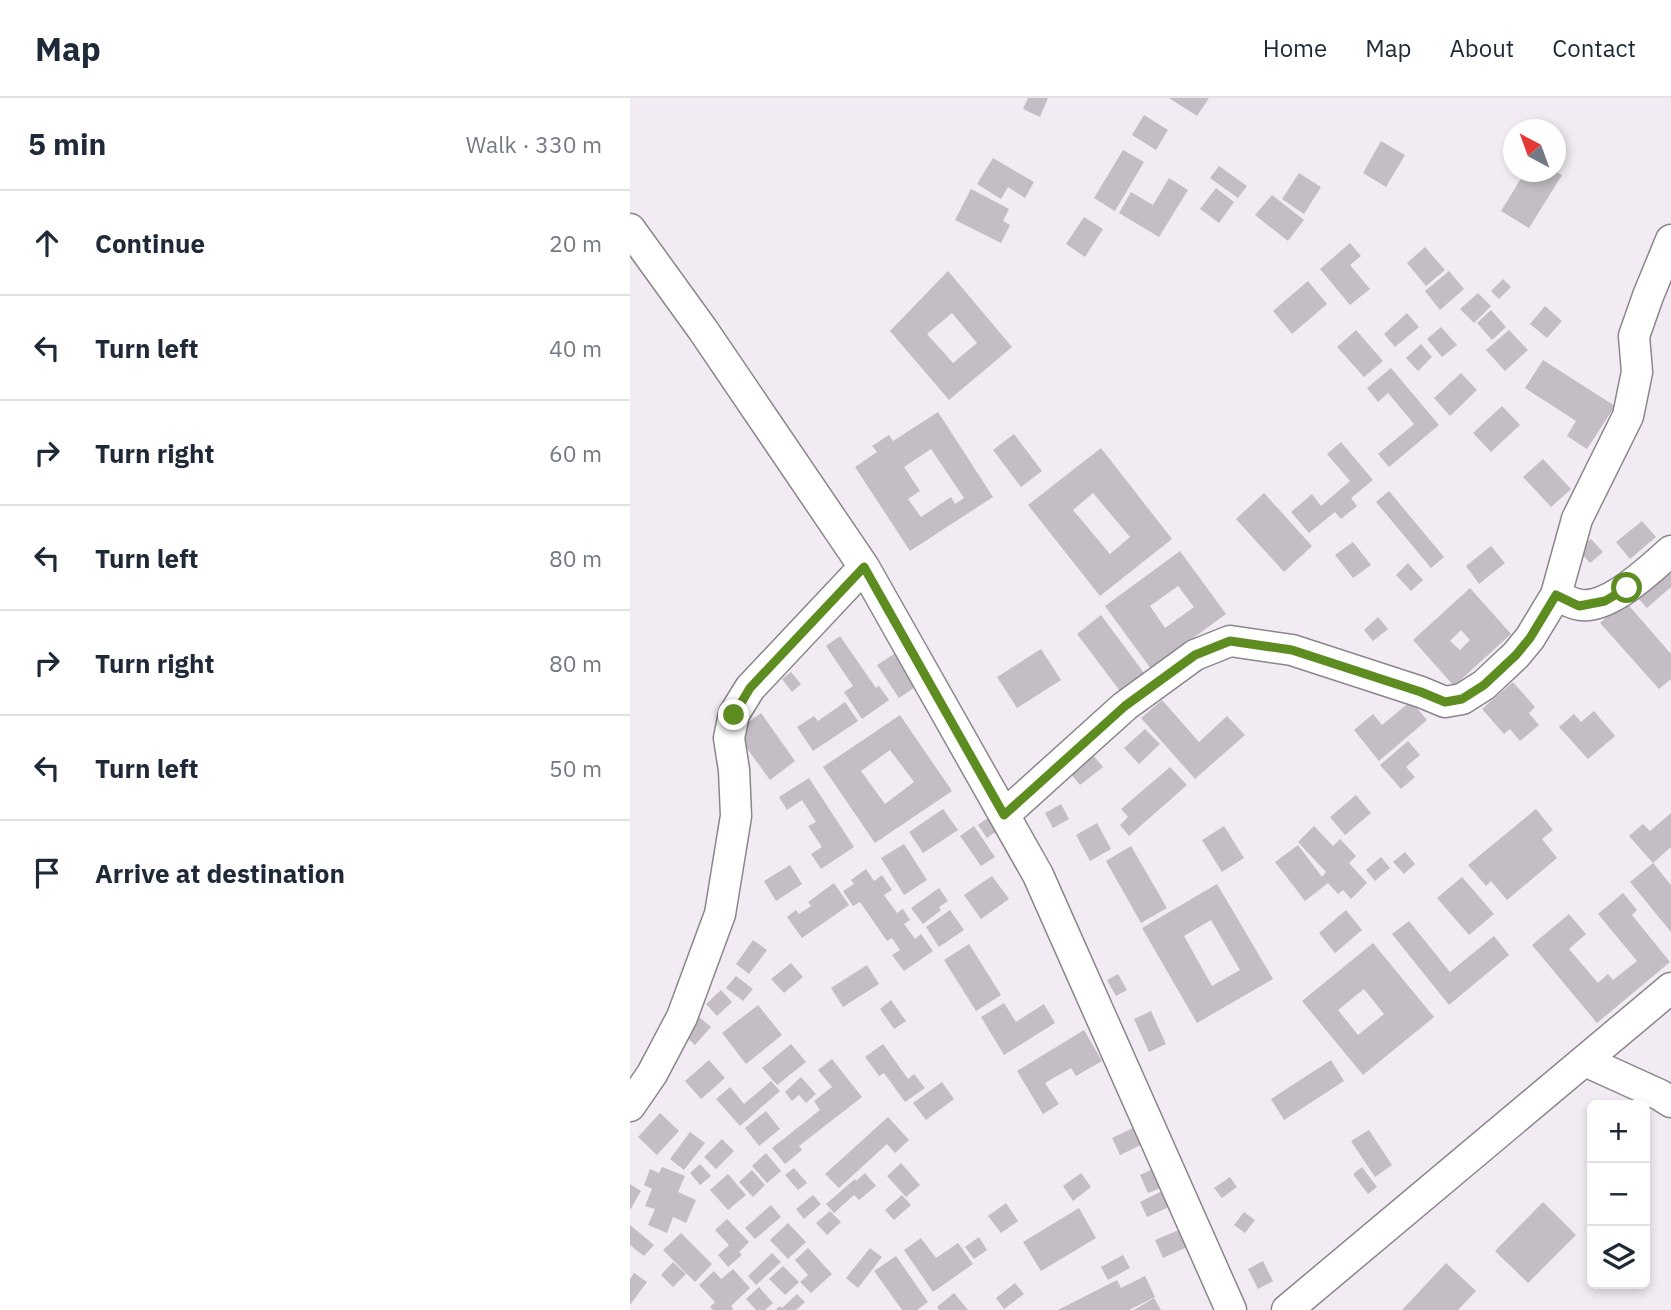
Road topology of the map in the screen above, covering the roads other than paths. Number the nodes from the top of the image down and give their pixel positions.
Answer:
1 (630, 229) edge
2 (1671, 240) edge
3 (1671, 551) edge
4 (864, 567) junction
5 (1556, 595) junction
6 (1004, 815) junction
7 (1671, 988) edge
8 (1585, 1061) junction
9 (1671, 1102) edge
10 (630, 1106) edge
11 (1231, 1310) edge
12 (1287, 1310) edge

1 - 4 street
2 - 5 street
3 - 5 street
4 - 6 street
4 - 10 street
5 - 6 street
6 - 11 street
7 - 8 street
8 - 9 street
8 - 12 street

